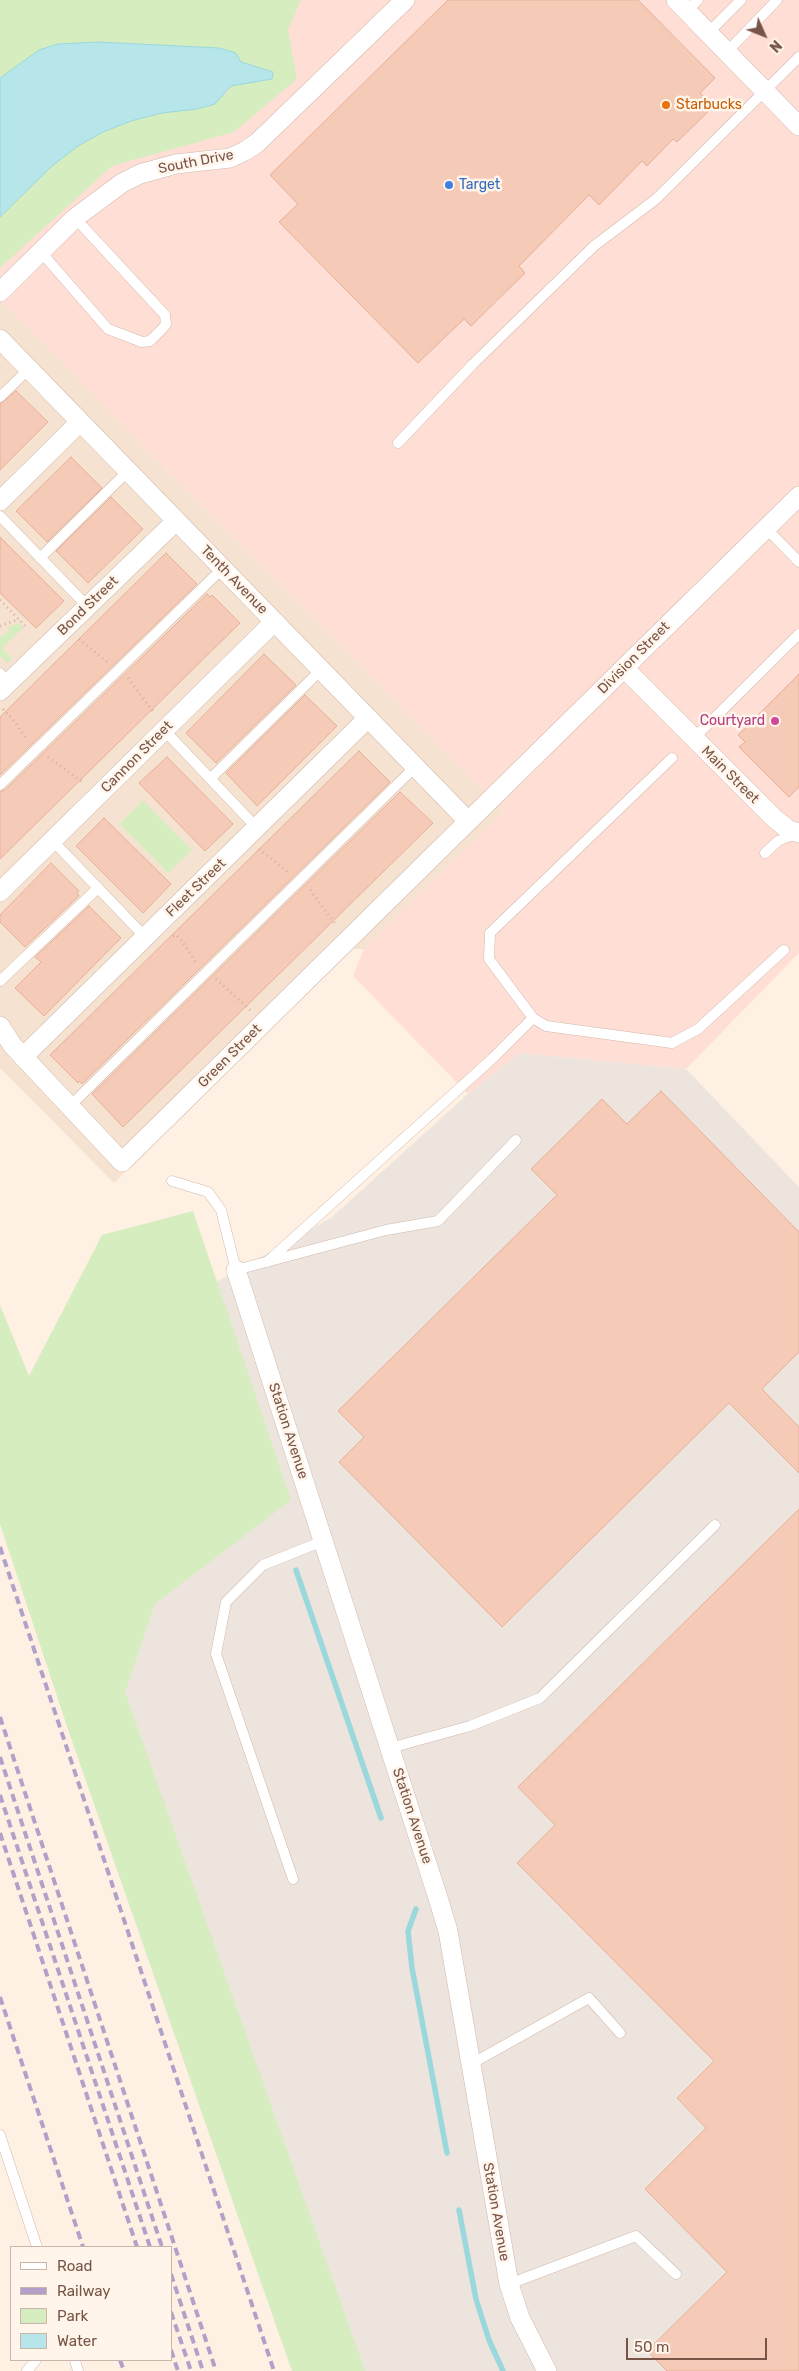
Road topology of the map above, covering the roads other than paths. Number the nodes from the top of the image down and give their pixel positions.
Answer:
1 (405, 0) edge
2 (741, 0) edge
3 (777, 0) edge
4 (687, 4) edge
5 (708, 33) junction
6 (727, 52) junction
7 (799, 57) edge
8 (764, 90) junction
9 (799, 126) edge
10 (76, 218) junction
11 (41, 252) junction
12 (0, 292) edge
13 (0, 339) edge
14 (29, 369) junction
15 (0, 397) edge
16 (80, 422) junction
17 (398, 443) dead end
18 (128, 471) junction
19 (799, 496) edge
20 (0, 501) edge
21 (0, 516) edge
22 (176, 521) junction
23 (766, 528) junction
24 (40, 558) junction
25 (798, 562) edge
26 (223, 568) junction
27 (88, 606) junction
28 (274, 622) junction
29 (799, 634) edge
30 (624, 668) junction
31 (321, 670) junction
32 (3, 689) edge
33 (368, 718) junction
34 (159, 722) junction
35 (694, 738) junction
36 (672, 758) dead end
37 (415, 767) junction
38 (210, 779) junction
39 (0, 785) edge
40 (468, 821) junction
41 (799, 833) edge
42 (257, 838) junction
43 (52, 840) junction
44 (799, 845) edge
45 (765, 852) dead end
46 (98, 888) junction
47 (0, 892) edge
48 (146, 938) junction
49 (784, 950) dead end
50 (0, 981) edge
51 (533, 1018) junction
52 (0, 1026) edge
53 (23, 1056) junction
54 (70, 1106) junction
55 (516, 1140) dead end
56 (172, 1181) dead end
57 (267, 1262) junction
58 (236, 1270) junction
59 (715, 1525) dead end
60 (323, 1541) junction
61 (390, 1748) junction
62 (293, 1879) dead end
63 (620, 2032) dead end
64 (471, 2064) junction
65 (0, 2135) edge
66 (37, 2246) edge
67 (676, 2274) dead end
68 (509, 2284) junction
69 (35, 2361) edge
70 (27, 2371) edge
71 (547, 2371) edge

1 - 10 street, South Drive
2 - 5 lane
3 - 6 lane
4 - 5 street
5 - 6 street
6 - 8 street
7 - 8 lane
8 - 9 street
8 - 17 lane
10 - 11 street, South Drive
10 - 11 lane
11 - 12 street, South Drive
13 - 14 street, Tenth Avenue
14 - 15 lane
14 - 16 street, Tenth Avenue
16 - 18 street, Tenth Avenue
16 - 20 street
18 - 22 street, Tenth Avenue
18 - 24 lane
19 - 23 street, Division Street
21 - 24 lane
22 - 26 street, Tenth Avenue
22 - 27 street, Bond Street
23 - 25 lane
23 - 30 street, Division Street
24 - 27 lane
26 - 28 street, Tenth Avenue
26 - 39 lane
27 - 32 street, Bond Street
28 - 31 street, Tenth Avenue
28 - 34 street, Cannon Street
29 - 35 lane
30 - 35 street, Main Street
30 - 40 street, Division Street
31 - 33 street, Tenth Avenue
31 - 38 lane
33 - 37 street, Tenth Avenue
33 - 42 street, Fleet Street
34 - 38 lane
34 - 43 street, Cannon Street
35 - 41 street, Main Street
36 - 51 lane
37 - 40 street, Tenth Avenue
37 - 54 lane
38 - 42 lane
40 - 54 street, Green Street
41 - 44 street
41 - 45 lane
42 - 48 street, Fleet Street
43 - 46 lane
43 - 47 street, Cannon Street
46 - 48 lane
46 - 50 lane
48 - 53 street, Fleet Street
49 - 51 lane
51 - 57 lane
52 - 53 street, Green Street
53 - 54 street, Green Street
55 - 57 lane
56 - 58 lane
57 - 58 lane
58 - 60 street, Station Avenue
59 - 61 lane
60 - 61 street, Station Avenue
60 - 62 lane
61 - 64 street, Station Avenue
63 - 64 lane
64 - 68 street, Station Avenue
65 - 66 lane
67 - 68 lane
68 - 71 street, Station Avenue
69 - 70 lane

